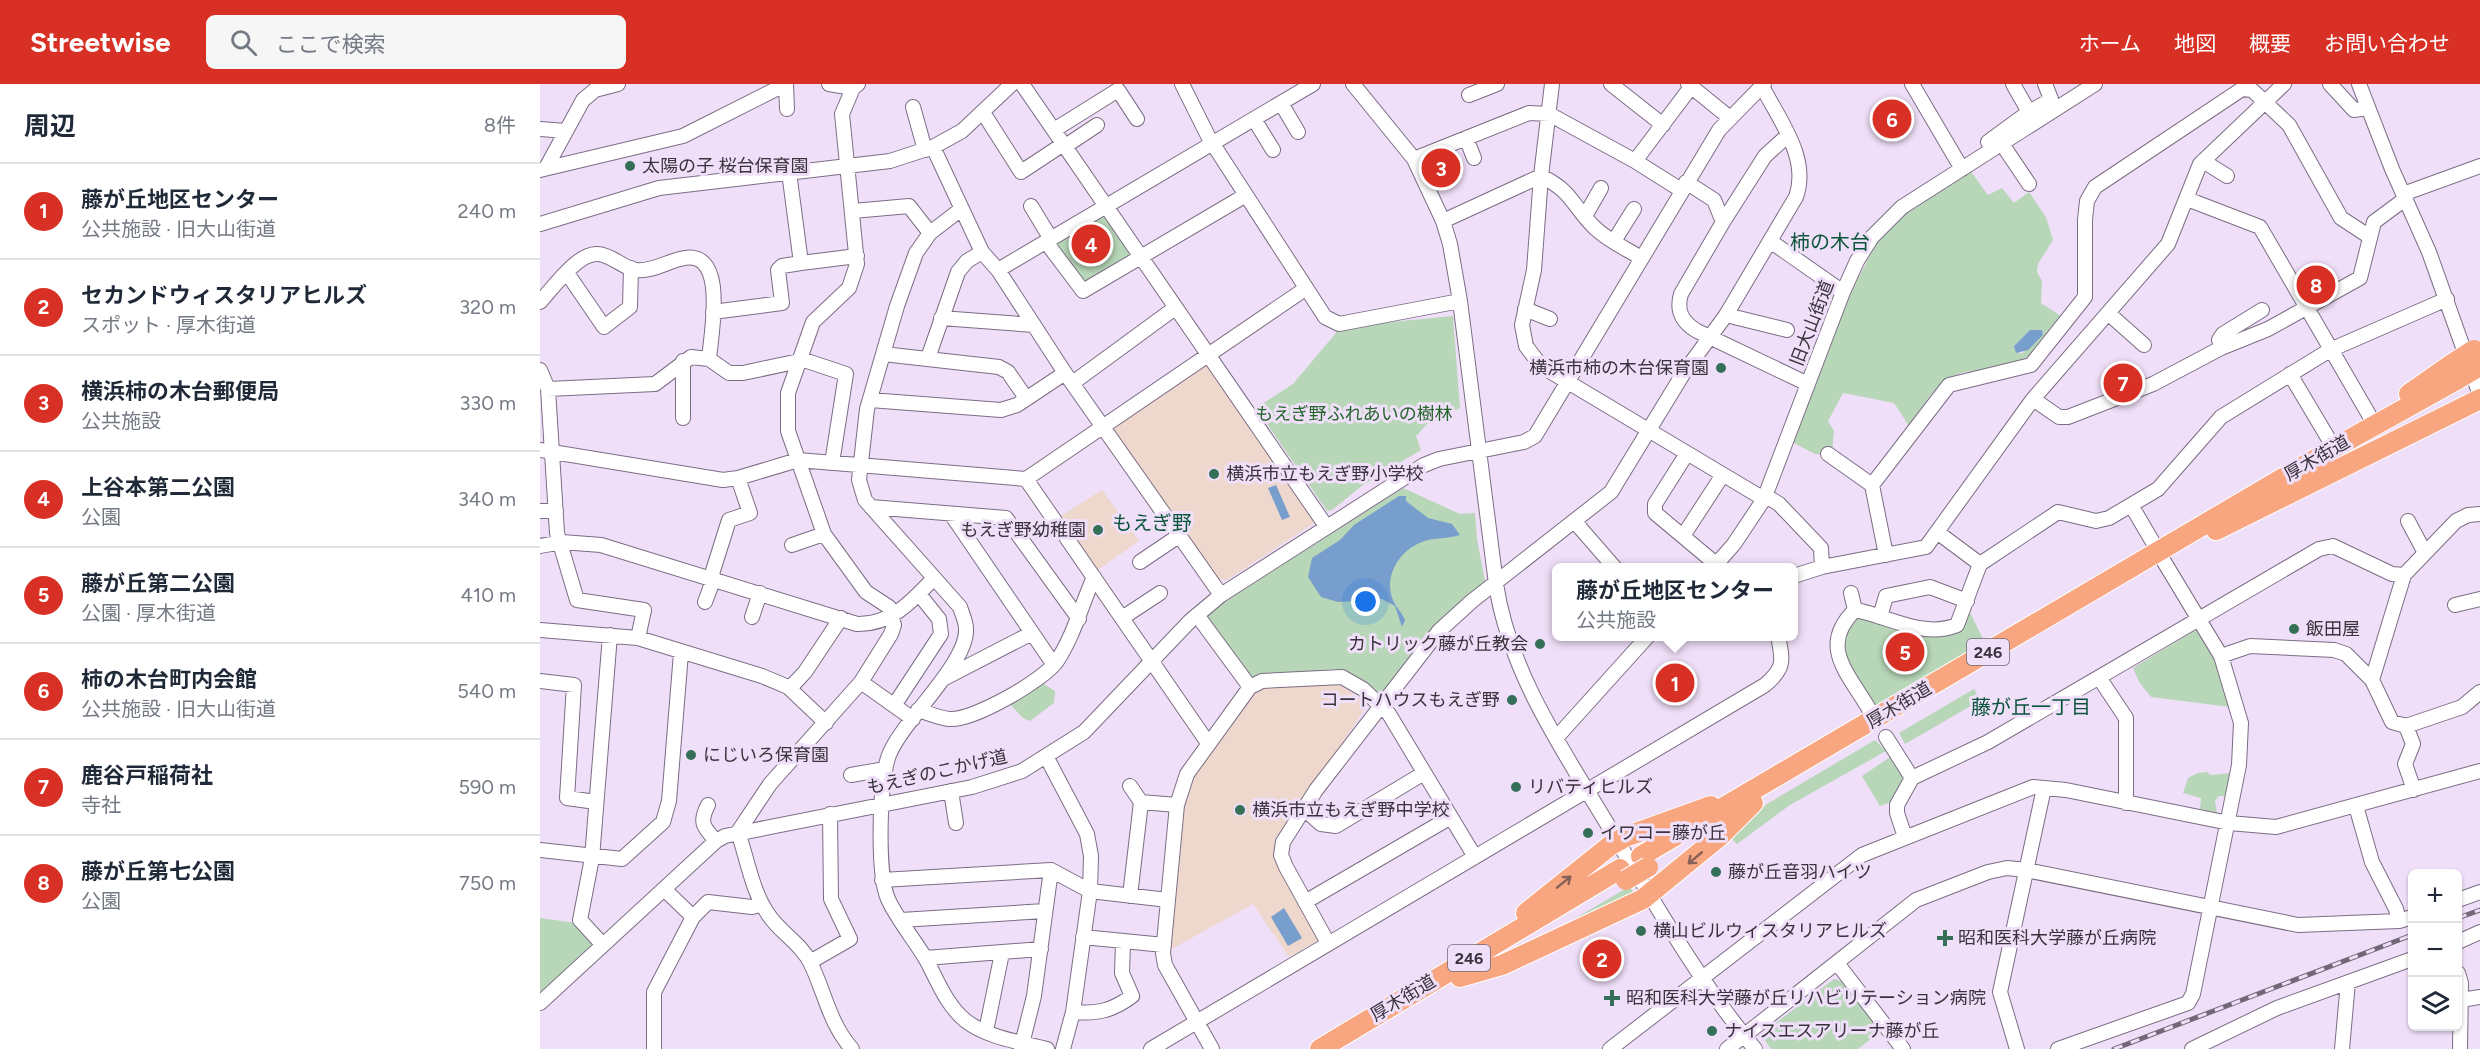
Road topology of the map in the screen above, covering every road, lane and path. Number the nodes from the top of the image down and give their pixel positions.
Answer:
1 (618, 84) edge
2 (829, 84) edge
3 (1012, 84) edge
4 (1022, 84) edge
5 (1182, 84) edge
6 (1313, 84) edge
7 (1353, 84) edge
8 (1552, 84) edge
9 (1611, 84) edge
10 (2013, 84) edge
11 (2045, 84) edge
12 (2094, 84) edge
13 (2283, 84) edge
14 (2330, 84) edge
15 (2359, 84) edge
16 (1490, 85) edge
17 (1763, 85) edge
18 (1914, 85) edge
19 (856, 86) edge
20 (1689, 86) edge
21 (758, 90) edge
22 (1469, 95) dead end
23 (2265, 102) junction
24 (1281, 103) junction
25 (913, 107) dead end
26 (2368, 108) junction
27 (787, 109) dead end
28 (2028, 112) junction
29 (984, 114) junction
30 (1549, 114) junction
31 (1730, 118) junction
32 (1137, 119) dead end
33 (1254, 119) junction
34 (1663, 124) junction
35 (1097, 125) dead end
36 (540, 129) edge
37 (566, 130) junction
38 (1054, 130) junction
39 (1297, 131) dead end
40 (1787, 136) junction
41 (1466, 138) junction
42 (1271, 142) dead end
43 (1213, 143) junction
44 (2002, 144) junction
45 (1063, 146) junction
46 (929, 149) junction
47 (1984, 155) junction
48 (1474, 158) dead end
49 (1414, 159) junction
50 (1635, 161) junction
51 (2203, 161) junction
52 (2480, 166) edge
53 (847, 167) junction
54 (543, 169) edge
55 (1962, 169) junction
56 (789, 172) junction
57 (1541, 176) junction
58 (2227, 176) dead end
59 (2028, 178) dead end
60 (1683, 186) junction
61 (1601, 188) dead end
62 (1246, 195) junction
63 (2404, 196) junction
64 (2187, 199) junction
65 (1030, 206) dead end
66 (1106, 207) junction
67 (1634, 209) dead end
68 (960, 210) junction
69 (853, 211) junction
70 (1585, 216) junction
71 (1443, 221) junction
72 (1723, 222) junction
73 (540, 224) edge
74 (930, 233) junction
75 (2370, 237) junction
76 (1048, 240) junction
77 (1614, 241) junction
78 (1770, 241) junction
79 (982, 252) junction
80 (857, 256) junction
81 (1140, 256) junction
82 (1641, 258) junction
83 (801, 263) junction
84 (631, 267) junction
85 (998, 270) junction
86 (567, 273) junction
87 (1305, 289) junction
88 (1843, 292) junction
89 (2447, 299) junction
90 (1460, 301) junction
91 (540, 302) edge
92 (1175, 308) junction
93 (2306, 308) junction
94 (1525, 309) junction
95 (2262, 310) dead end
96 (713, 312) junction
97 (2108, 313) junction
98 (1726, 315) junction
99 (941, 318) junction
100 (1550, 319) dead end
101 (1034, 325) junction
102 (1787, 330) dead end
103 (1710, 338) junction
104 (2138, 343) dead end
105 (2222, 348) junction
106 (2330, 350) junction
107 (1208, 353) junction
108 (883, 354) junction
109 (2478, 354) edge
110 (928, 358) junction
111 (710, 359) junction
112 (799, 360) junction
113 (682, 361) junction
114 (540, 370) edge
115 (2290, 374) junction
116 (1070, 378) junction
117 (2480, 380) edge
118 (1568, 383) junction
119 (1808, 384) junction
120 (548, 389) junction
121 (2467, 389) edge
122 (1026, 398) junction
123 (2033, 399) junction
124 (870, 400) junction
125 (683, 418) dead end
126 (2372, 420) junction
127 (1103, 427) junction
128 (1648, 431) junction
129 (2334, 448) junction
130 (546, 450) edge
131 (1479, 452) junction
132 (1686, 454) junction
133 (1828, 454) dead end
134 (798, 460) junction
135 (832, 463) junction
136 (860, 465) junction
137 (1722, 476) junction
138 (738, 478) junction
139 (1026, 479) junction
140 (1872, 485) junction
141 (1764, 499) junction
142 (2132, 505) junction
143 (871, 507) junction
144 (540, 511) edge
145 (556, 511) junction
146 (951, 514) junction
147 (2480, 514) edge
148 (2408, 521) dead end
149 (1575, 522) junction
150 (1326, 526) junction
151 (1937, 532) junction
152 (824, 534) junction
153 (1180, 535) junction
154 (1683, 536) junction
155 (562, 542) junction
156 (792, 545) dead end
157 (540, 546) edge
158 (2425, 553) junction
159 (1886, 555) junction
160 (2161, 556) junction
161 (1140, 562) dead end
162 (1611, 563) edge
163 (1711, 563) edge
164 (1717, 563) edge
165 (1980, 564) junction
166 (1822, 567) junction
167 (1798, 575) edge
168 (2404, 575) junction
169 (712, 577) junction
170 (1094, 577) junction
171 (934, 578) junction
172 (1496, 584) junction
173 (760, 593) junction
174 (1160, 593) dead end
175 (1851, 593) dead end
176 (919, 594) junction
177 (1221, 595) junction
178 (2480, 599) edge
179 (1967, 601) junction
180 (705, 602) dead end
181 (2455, 605) dead end
182 (1855, 610) junction
183 (1197, 615) junction
184 (892, 616) junction
185 (752, 617) dead end
186 (1880, 617) junction
187 (841, 618) junction
188 (1122, 618) junction
189 (1078, 619) junction
190 (2199, 619) junction
191 (540, 630) edge
192 (1032, 633) junction
193 (610, 635) junction
194 (638, 638) junction
195 (1643, 641) edge
196 (1779, 641) edge
197 (681, 653) junction
198 (2221, 656) junction
199 (1152, 662) junction
200 (1054, 665) junction
201 (2100, 679) junction
202 (941, 680) junction
203 (2372, 680) junction
204 (540, 681) edge
205 (861, 682) junction
206 (1250, 687) junction
207 (790, 688) junction
208 (2480, 692) edge
209 (895, 704) junction
210 (1380, 707) junction
211 (1869, 709) dead end
212 (916, 714) junction
213 (826, 723) junction
214 (2406, 726) junction
215 (1557, 737) junction
216 (1886, 737) dead end
217 (1208, 742) junction
218 (1047, 758) junction
219 (885, 769) junction
220 (2480, 771) edge
221 (1424, 773) junction
222 (851, 775) dead end
223 (1912, 778) junction
224 (1130, 786) dead end
225 (2044, 788) junction
226 (951, 790) junction
227 (1587, 790) junction
228 (2414, 790) junction
229 (1749, 800) junction
230 (596, 802) junction
231 (1141, 802) junction
232 (882, 803) junction
233 (2127, 803) junction
234 (1177, 804) junction
235 (2356, 806) junction
236 (704, 808) dead end
237 (1304, 809) junction
238 (830, 814) junction
239 (1451, 817) junction
240 (956, 823) dead end
241 (2229, 823) junction
242 (738, 832) junction
243 (1905, 837) junction
244 (716, 841) junction
245 (1618, 841) junction
246 (540, 850) edge
247 (1475, 857) junction
248 (592, 858) junction
249 (1052, 870) junction
250 (2026, 870) junction
251 (1623, 875) junction
252 (882, 880) junction
253 (665, 890) junction
254 (1089, 891) junction
255 (2480, 892) edge
256 (1650, 895) junction
257 (1130, 896) junction
258 (2462, 898) edge
259 (1168, 900) junction
260 (1305, 902) junction
261 (762, 904) junction
262 (2212, 908) junction
263 (1045, 911) junction
264 (693, 917) junction
265 (901, 920) junction
266 (2408, 921) edge
267 (2480, 932) edge
268 (1083, 937) junction
269 (2462, 940) edge
270 (1123, 942) junction
271 (1328, 942) junction
272 (603, 945) junction
273 (1164, 945) junction
274 (1041, 949) junction
275 (1002, 953) junction
276 (925, 958) junction
277 (1470, 958) junction
278 (2408, 960) edge
279 (810, 962) junction
280 (1837, 963) junction
281 (1460, 977) junction
282 (1703, 978) junction
283 (2348, 982) junction
284 (2480, 997) edge
285 (2462, 999) edge
286 (540, 1003) edge
287 (1073, 1012) junction
288 (1194, 1021) junction
289 (986, 1031) junction
290 (2460, 1031) edge
291 (1745, 1036) junction
292 (1022, 1046) edge
293 (654, 1049) edge
294 (852, 1049) edge
295 (1047, 1049) edge
296 (1063, 1049) edge
297 (1150, 1049) edge
298 (1212, 1049) edge
299 (1320, 1049) edge
300 (1340, 1049) edge
301 (1610, 1049) edge
302 (1727, 1049) edge
303 (1755, 1049) edge
304 (1903, 1049) edge
305 (2017, 1049) edge
306 (2058, 1049) edge
307 (2192, 1049) edge
308 (2342, 1049) edge
309 (2460, 1049) edge

1 - 37 street
2 - 19 street
3 - 29 street
4 - 38 street
5 - 43 street
6 - 24 street
7 - 49 street
8 - 30 street
9 - 34 street
10 - 28 street
11 - 28 street
12 - 44 street, 旧大山街道
13 - 23 street
14 - 26 street
15 - 26 street
16 - 22 street
17 - 31 street, もえぎのこかげ道
17 - 40 street
18 - 55 street
19 - 53 street
20 - 31 street
20 - 34 street
21 - 27 street
21 - 54 street
23 - 51 street
23 - 75 street
23 - 140 street
24 - 33 street
24 - 39 street
25 - 46 street
26 - 63 street
28 - 47 street
29 - 45 street
29 - 46 street
30 - 41 street
30 - 50 street
30 - 57 street
31 - 60 street, もえぎのこかげ道
32 - 38 street
33 - 42 street
33 - 43 street
34 - 50 street
35 - 45 street
36 - 37 street
37 - 54 street
38 - 45 street
40 - 72 street
40 - 78 street
41 - 48 street
41 - 49 street
43 - 62 street
43 - 66 street
44 - 47 street, 旧大山街道
44 - 59 street
45 - 66 street
46 - 53 street
46 - 68 street
47 - 55 street, 旧大山街道
49 - 71 street
50 - 60 street
51 - 58 street
51 - 64 street
52 - 63 street
53 - 56 street
53 - 69 street
55 - 88 street, 旧大山街道
56 - 73 street
56 - 83 street
57 - 70 street
57 - 71 street
57 - 94 street
60 - 72 street
60 - 82 street, もえぎのこかげ道
61 - 70 street
62 - 81 street
62 - 87 street
63 - 75 street
63 - 89 street
64 - 93 street
64 - 97 street
65 - 76 street
66 - 76 street
66 - 81 street
67 - 77 street
68 - 74 street
68 - 79 street
69 - 74 street
69 - 80 street
70 - 77 street
71 - 90 street
72 - 103 street
74 - 108 street
75 - 93 street
76 - 81 street
76 - 85 street
77 - 82 street
78 - 88 street
78 - 98 street
79 - 85 street
79 - 99 street
80 - 83 street
80 - 112 street
81 - 92 street
82 - 118 street, もえぎのこかげ道
83 - 96 street
84 - 86 street
84 - 86 street
84 - 96 street
85 - 101 street
86 - 91 street
87 - 90 street
87 - 107 street
88 - 119 street, 旧大山街道
89 - 106 street
89 - 121 street
90 - 131 street
92 - 107 street
92 - 116 street
93 - 105 street
93 - 106 street
94 - 100 street
94 - 118 street
95 - 105 street
96 - 111 street
97 - 104 street
97 - 123 street
98 - 102 street
98 - 103 street
99 - 101 street
99 - 110 street
101 - 116 street
103 - 119 street
103 - 128 street
105 - 123 street
106 - 115 street
106 - 126 street
107 - 127 street
107 - 150 street
108 - 110 street
108 - 124 street
109 - 121 highway, 246, bridge
110 - 122 street
111 - 112 street
111 - 113 street
112 - 134 street
112 - 135 street
113 - 120 street
113 - 125 street
114 - 120 street
115 - 129 street
115 - 142 street
116 - 122 street
116 - 127 street
117 - 121 highway, 厚木街道 / 246
118 - 128 street
118 - 131 street, もえぎのこかげ道
119 - 141 street, 旧大山街道
120 - 130 street
121 - 126 highway, 246
121 - 129 highway, 厚木街道 / 246
121 - 160 highway, 厚木街道 / 246
122 - 124 street
123 - 151 street
124 - 136 street
126 - 129 highway, 246
127 - 139 street
127 - 153 street
128 - 132 street
128 - 149 street
129 - 160 highway, 厚木街道 / 246
130 - 138 street
130 - 145 street
131 - 150 street, もえぎのこかげ道
131 - 172 street
132 - 137 street
132 - 154 street
133 - 140 street
134 - 135 street
134 - 138 street
134 - 152 street
135 - 136 street
136 - 139 street
136 - 143 street
137 - 141 street
137 - 154 street
138 - 169 street
139 - 170 street
140 - 159 street
141 - 164 street, 旧大山街道
141 - 166 street
142 - 160 street
142 - 165 street
143 - 146 street
143 - 171 street
144 - 145 street
145 - 155 street
146 - 189 street
146 - 192 street
147 - 158 street
148 - 158 street
149 - 162 street
149 - 172 street
150 - 177 street, もえぎのこかげ道
151 - 159 street
151 - 165 street
152 - 156 street
152 - 184 street
153 - 161 street
153 - 177 street
154 - 163 street
155 - 157 street
155 - 169 street
155 - 194 street
158 - 168 street
159 - 166 street
160 - 190 street
160 - 229 highway, 厚木街道 / 246
165 - 179 street
166 - 167 street
168 - 190 street
168 - 203 street
169 - 173 street
169 - 180 street
170 - 188 street
170 - 189 street
171 - 176 street
171 - 202 street
172 - 210 street
172 - 215 street
173 - 185 street
173 - 187 street
174 - 188 street
175 - 182 street
176 - 184 street
176 - 209 street
177 - 183 street, もえぎのこかげ道
178 - 181 street
179 - 186 street
179 - 186 street
182 - 186 street
182 - 211 street
183 - 199 street, もえぎのこかげ道
183 - 206 street
184 - 187 street
184 - 205 street
187 - 207 street
188 - 199 street
189 - 200 street
190 - 198 street
190 - 201 street
191 - 193 street
192 - 200 street
192 - 202 street
193 - 194 street
193 - 230 street
194 - 197 street
195 - 215 street
196 - 227 street
197 - 207 street
197 - 248 street
198 - 203 street
198 - 241 street
199 - 217 street
199 - 218 street, もえぎのこかげ道
200 - 212 street
201 - 223 street
201 - 233 street
202 - 212 street
203 - 214 street
204 - 230 street
205 - 209 street
205 - 213 street
206 - 210 street
206 - 217 street
207 - 213 street
208 - 214 street
209 - 212 street
210 - 221 street
210 - 237 street
212 - 219 street
213 - 242 street
214 - 228 street
215 - 227 street
216 - 223 street
217 - 234 street
218 - 226 street, もえぎのこかげ道
218 - 254 street
219 - 222 street
219 - 232 street
220 - 228 street
221 - 237 street
221 - 239 street
223 - 243 street
224 - 231 street
225 - 233 street
225 - 243 street
225 - 250 street
226 - 232 street, もえぎのこかげ道
226 - 240 street
227 - 245 street
227 - 247 street
228 - 235 street
229 - 245 highway
229 - 251 highway, 厚木街道 / 246, bridge
229 -> 256 highway
230 - 248 street
231 - 234 street
231 - 257 street
232 - 238 street, もえぎのこかげ道
232 - 252 street
233 - 241 street
234 - 259 street
235 - 241 street
235 - 266 street
236 - 244 street
237 - 260 street
238 - 242 street, もえぎのこかげ道
238 - 279 street
239 - 247 street
239 - 260 street
241 - 262 street
242 - 244 street, もえぎのこかげ道
242 - 261 street
243 - 282 street
244 - 253 street
245 - 256 street
277 -> 245 highway
246 - 248 street
247 - 271 street
248 - 272 street
249 - 252 street
249 - 254 street
249 - 263 street
250 - 262 street
250 - 280 street
250 - 305 street
251 - 277 highway, 厚木街道 / 246
251 - 281 highway, 厚木街道 / 246
252 - 265 street
253 - 264 street
253 - 272 street
254 - 257 street
254 - 268 street
255 - 258 street
256 - 281 highway
256 - 282 street
257 - 259 street
259 - 273 street
260 - 271 street
261 - 264 street
261 - 279 street
262 - 266 street
262 - 306 street
263 - 265 street
263 - 274 street
264 - 293 street
265 - 276 street
267 - 269 street
268 - 270 street
268 - 287 street
270 - 273 street
270 - 287 street
271 - 288 street
272 - 286 street
273 - 288 street
274 - 275 street
274 - 292 street
275 - 276 street
275 - 289 street
276 - 289 street
277 - 299 highway, 厚木街道 / 246
278 - 283 street
279 - 294 street
280 - 291 street
280 - 304 street
281 - 300 highway, 厚木街道 / 246
282 - 291 street
282 - 301 street
283 - 307 street
283 - 308 street
284 - 285 street
287 - 296 street
288 - 297 street
288 - 298 street
289 - 292 street
290 - 309 street
291 - 302 street
291 - 303 street
292 - 295 street

